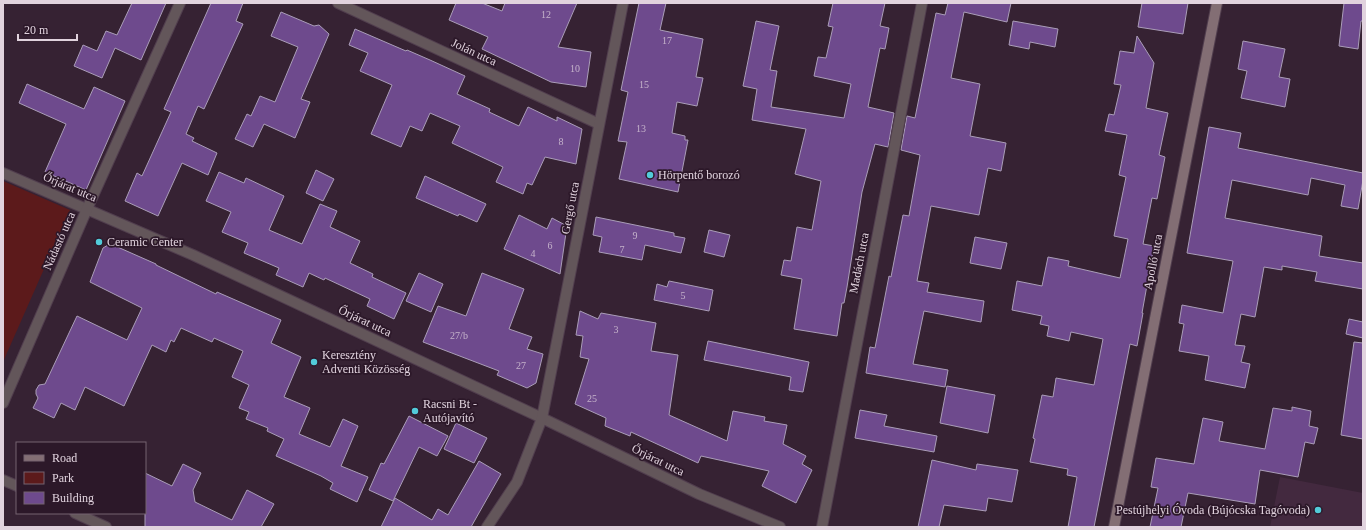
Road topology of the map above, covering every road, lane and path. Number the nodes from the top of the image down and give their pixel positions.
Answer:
1 (180, 3) edge
2 (338, 3) edge
3 (623, 3) edge
4 (922, 3) edge
5 (1217, 3) edge
6 (599, 124) junction
7 (3, 173) edge
8 (87, 209) junction
9 (3, 403) edge
10 (542, 418) junction
11 (3, 480) edge
12 (16, 486) edge
13 (77, 514) edge
14 (106, 527) edge
15 (486, 527) edge
16 (780, 527) edge
17 (822, 527) edge
18 (1114, 527) edge

1 - 8 street, Nádastó utca
2 - 6 street, Jolán utca
3 - 6 street, Gergő utca
4 - 17 street, Madách utca
5 - 18 street, Apolló utca
6 - 10 street, Gergő utca
7 - 8 street, Őrjárat utca
8 - 9 street, Nádastó utca
8 - 10 street, Őrjárat utca
10 - 15 street, Gergő utca
10 - 16 street, Őrjárat utca
11 - 12 street
13 - 14 street

